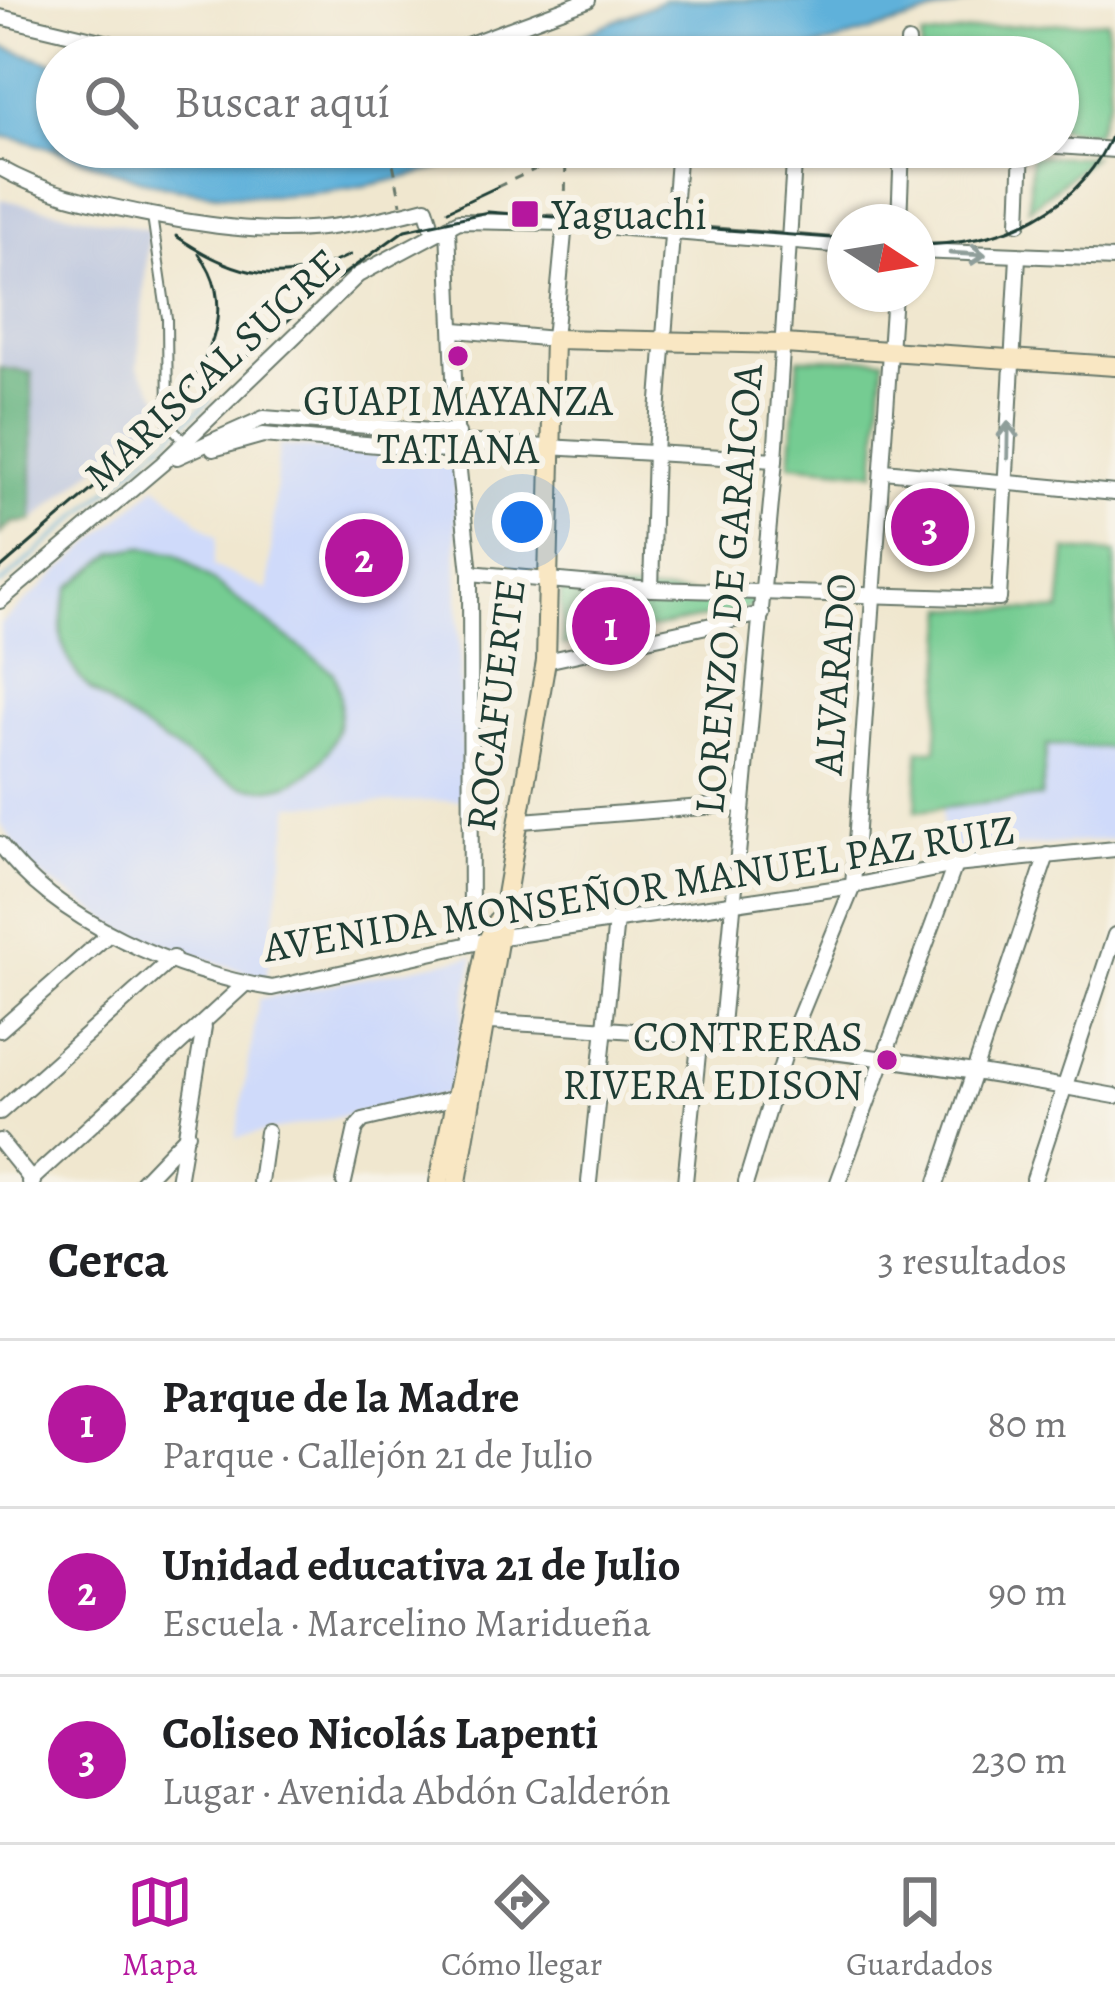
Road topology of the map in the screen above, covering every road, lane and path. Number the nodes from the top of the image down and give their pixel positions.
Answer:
1 (588, 0) edge
2 (0, 16) edge
3 (82, 36) edge
4 (491, 36) edge
5 (1079, 147) edge
6 (1115, 150) edge
7 (0, 168) edge
8 (394, 168) edge
9 (538, 168) edge
10 (566, 168) edge
11 (678, 168) edge
12 (794, 168) edge
13 (901, 168) edge
14 (1021, 168) edge
15 (497, 187) dead end
16 (401, 199) dead end
17 (900, 204) edge
18 (152, 215) junction
19 (565, 223) junction
20 (1019, 223) dead end
21 (441, 230) junction
22 (673, 234) junction
23 (789, 241) junction
24 (827, 244) edge
25 (935, 252) edge
26 (1018, 257) junction
27 (1115, 259) edge
28 (893, 312) edge
29 (456, 330) junction
30 (554, 339) junction
31 (663, 342) junction
32 (784, 344) junction
33 (890, 352) junction
34 (1009, 362) junction
35 (1115, 366) edge
36 (230, 399) junction
37 (250, 431) junction
38 (186, 442) junction
39 (458, 442) junction
40 (550, 447) junction
41 (655, 451) junction
42 (775, 460) junction
43 (162, 464) junction
44 (884, 471) junction
45 (1006, 486) junction
46 (1115, 494) edge
47 (470, 573) junction
48 (548, 579) junction
49 (650, 589) junction
50 (764, 592) junction
51 (871, 595) junction
52 (0, 601) edge
53 (762, 614) junction
54 (546, 662) junction
55 (741, 804) junction
56 (522, 820) junction
57 (0, 844) edge
58 (1115, 849) edge
59 (1047, 855) junction
60 (15, 865) junction
61 (955, 865) junction
62 (0, 877) edge
63 (853, 886) junction
64 (732, 902) junction
65 (616, 920) junction
66 (109, 934) junction
67 (1115, 935) edge
68 (487, 940) junction
69 (173, 958) junction
70 (245, 984) junction
71 (488, 1022) junction
72 (204, 1027) junction
73 (607, 1027) junction
74 (0, 1030) edge
75 (700, 1034) junction
76 (721, 1036) junction
77 (787, 1047) junction
78 (885, 1059) junction
79 (978, 1070) junction
80 (1063, 1086) junction
81 (1115, 1096) edge
82 (456, 1098) junction
83 (0, 1112) edge
84 (267, 1132) dead end
85 (188, 1134) junction
86 (0, 1142) edge
87 (31, 1181) edge
88 (142, 1182) edge
89 (178, 1182) edge
90 (260, 1182) edge
91 (344, 1182) edge
92 (439, 1182) edge
93 (458, 1182) edge
94 (589, 1182) edge
95 (685, 1182) edge
96 (746, 1182) edge
97 (838, 1182) edge
98 (938, 1182) edge
99 (1033, 1182) edge

1 - 4 street
2 - 3 street
5 - 6 street
7 - 18 street
8 - 16 path
9 - 15 path
10 - 19 path
11 - 22 street
12 - 23 street, LORENZO DE GARAICOA
13 - 17 street
14 - 20 street
18 - 21 street
18 - 38 lane
19 - 21 street, MARISCAL SUCRE
19 - 22 street, MARISCAL SUCRE
19 - 30 street, ROCAFUERTE
21 - 29 street
21 - 36 street, MARISCAL SUCRE
22 - 23 street, MARISCAL SUCRE
22 - 31 street
23 - 24 street, MARISCAL SUCRE
23 - 32 street, LORENZO DE GARAICOA
25 -> 26 street
26 - 27 street
26 - 34 street
28 - 33 street, ALVARADO
29 - 30 street
29 - 39 street
30 - 31 street
30 - 40 street, ROCAFUERTE
31 - 32 street
31 - 41 street
32 - 33 street
32 - 42 street, LORENZO DE GARAICOA
33 - 34 street
33 - 44 street, ALVARADO
34 - 35 street
45 -> 34 street
36 - 37 street
36 - 38 street, MARISCAL SUCRE
37 - 39 street
37 - 43 street
38 - 43 street, MARISCAL SUCRE
39 - 40 street
39 - 47 street
40 - 41 street
40 - 48 street, ROCAFUERTE
41 - 42 street
41 - 49 street
42 - 50 street, LORENZO DE GARAICOA
43 - 52 street, MARISCAL SUCRE
44 - 45 street
44 - 51 street, ALVARADO
45 - 46 street
45 - 51 street
47 - 48 street
47 - 68 street
48 - 49 street
48 - 54 street, ROCAFUERTE
49 - 50 street
50 - 51 street
50 - 53 street, LORENZO DE GARAICOA
51 - 63 street, ALVARADO
53 - 54 street
53 - 55 street, LORENZO DE GARAICOA
54 - 56 street, ROCAFUERTE
55 - 56 street
55 - 64 street, LORENZO DE GARAICOA
56 - 68 street, ROCAFUERTE
57 - 60 street, AVENIDA MONSEÑOR MANUEL PAZ RUIZ
58 - 59 street, AVENIDA MONSEÑOR MANUEL PAZ RUIZ
59 - 61 street, AVENIDA MONSEÑOR MANUEL PAZ RUIZ
59 - 79 street
60 - 62 street
60 - 66 street, AVENIDA MONSEÑOR MANUEL PAZ RUIZ
61 - 63 street, AVENIDA MONSEÑOR MANUEL PAZ RUIZ
61 - 78 street
63 - 64 street, AVENIDA MONSEÑOR MANUEL PAZ RUIZ
63 - 77 street, ALVARADO
64 - 65 street, AVENIDA MONSEÑOR MANUEL PAZ RUIZ
64 - 76 street, LORENZO DE GARAICOA
65 - 68 street, AVENIDA MONSEÑOR MANUEL PAZ RUIZ
65 - 73 street
66 - 69 street, AVENIDA MONSEÑOR MANUEL PAZ RUIZ
66 - 74 street
67 - 80 street
68 - 70 street, AVENIDA MONSEÑOR MANUEL PAZ RUIZ
68 - 71 street
68 - 82 street
69 - 70 street, AVENIDA MONSEÑOR MANUEL PAZ RUIZ
69 - 83 street
70 - 72 street
71 - 73 street
71 - 93 street
72 - 85 street
72 - 87 street
73 - 75 street
73 - 94 street
75 - 76 street
75 - 95 street
76 - 77 street
77 - 78 street
77 - 96 street, ALVARADO
78 - 79 street
78 - 97 street
79 - 80 street
79 - 98 street
80 - 81 street
80 - 99 street
82 - 91 street
82 - 92 street
84 - 90 street
85 - 88 street
85 - 89 street
86 - 87 street

